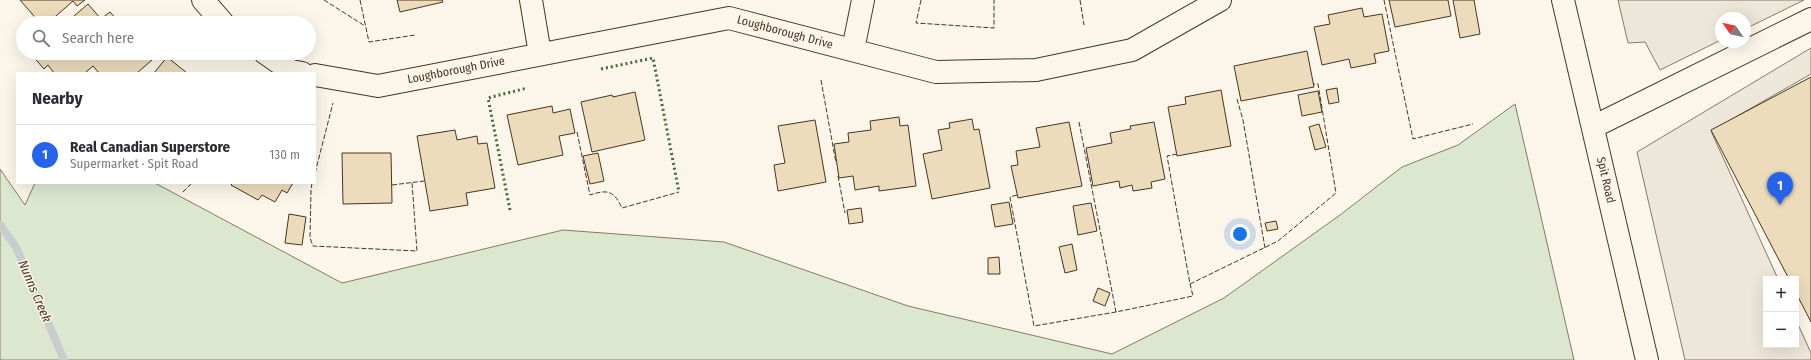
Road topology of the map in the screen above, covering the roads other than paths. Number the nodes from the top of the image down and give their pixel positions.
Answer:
1 (203, 0) edge
2 (530, 0) edge
3 (863, 0) edge
4 (1220, 0) edge
5 (1564, 0) edge
6 (217, 16) edge
7 (1811, 19) edge
8 (854, 50) junction
9 (540, 54) junction
10 (275, 60) edge
11 (296, 72) edge
12 (316, 75) edge
13 (1593, 127) junction
14 (1647, 360) edge

1 - 6 street
2 - 9 street
3 - 8 street
4 - 8 street, Loughborough Drive
5 - 13 street, Spit Road
7 - 13 street
8 - 9 street, Loughborough Drive
9 - 12 street, Loughborough Drive
10 - 11 street
13 - 14 street, Spit Road

